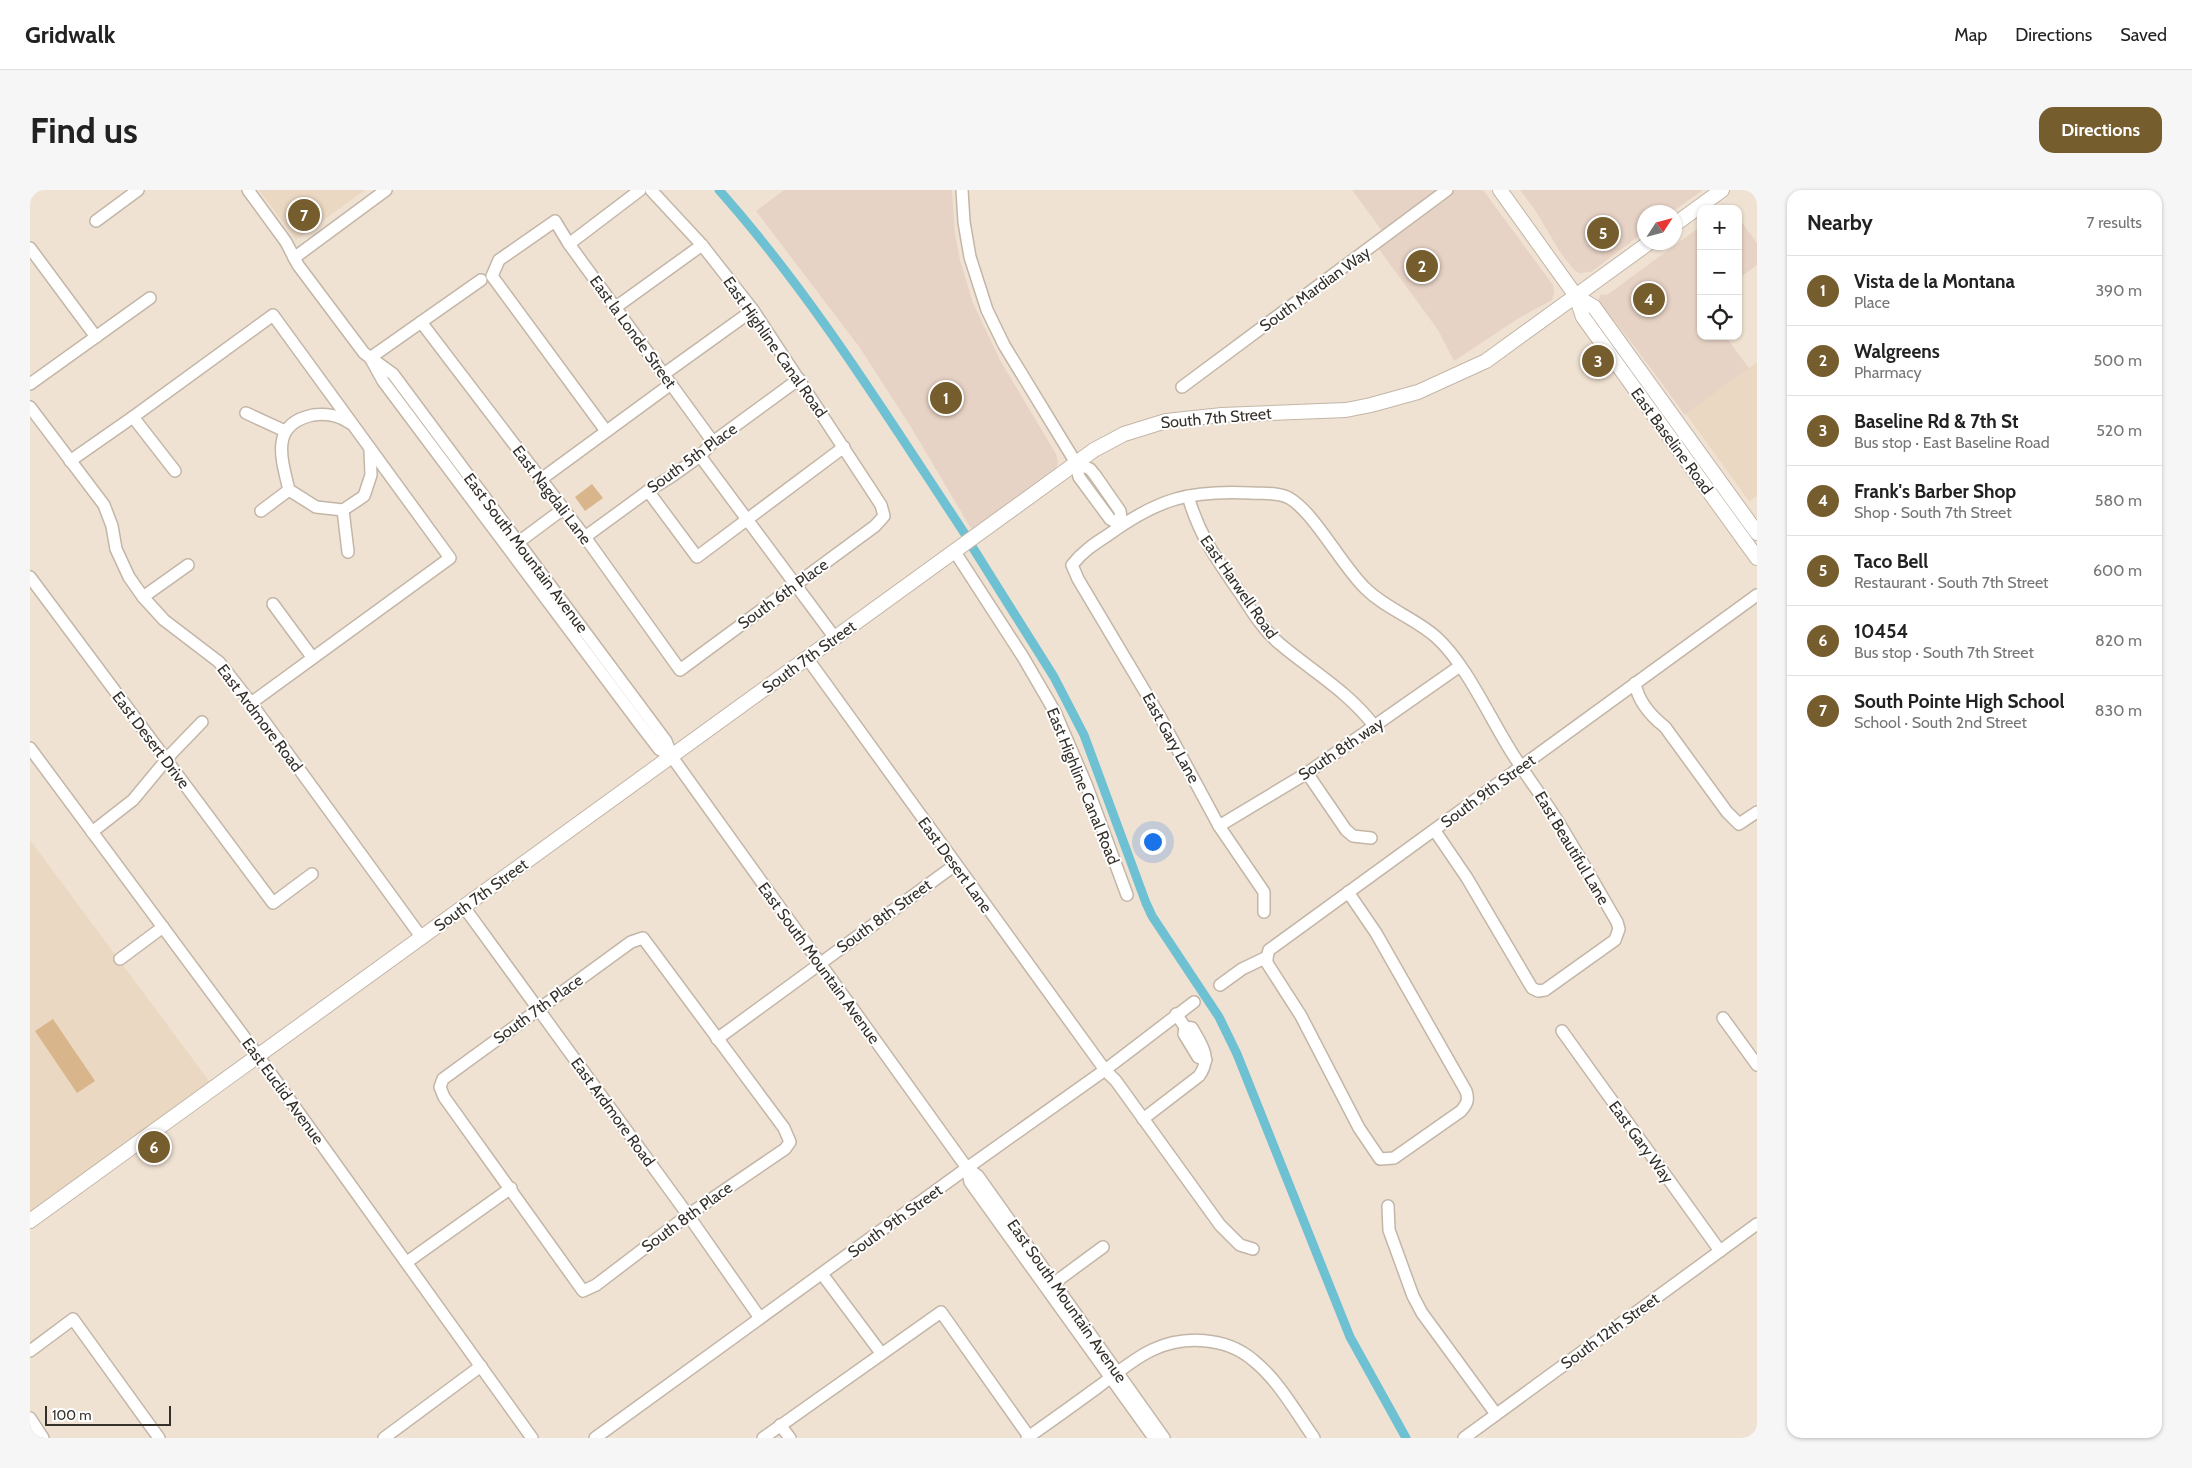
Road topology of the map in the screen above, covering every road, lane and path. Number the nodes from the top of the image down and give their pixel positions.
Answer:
1 (138, 190) edge
2 (248, 190) edge
3 (386, 190) edge
4 (640, 190) edge
5 (651, 190) edge
6 (962, 190) edge
7 (1447, 190) edge
8 (1500, 190) edge
9 (1722, 190) edge
10 (1682, 219) edge
11 (96, 221) dead end
12 (569, 244) junction
13 (702, 245) junction
14 (30, 248) edge
15 (1639, 250) edge
16 (294, 258) junction
17 (481, 280) dead end
18 (1576, 296) junction
19 (150, 298) dead end
20 (616, 307) junction
21 (753, 310) junction
22 (421, 322) junction
23 (96, 337) junction
24 (370, 358) junction
25 (664, 374) junction
26 (798, 380) junction
27 (30, 384) edge
28 (671, 384) junction
29 (1182, 387) dead end
30 (30, 407) edge
31 (246, 413) dead end
32 (133, 417) junction
33 (354, 426) junction
34 (285, 431) junction
35 (606, 431) junction
36 (1689, 439) junction
37 (713, 442) junction
38 (370, 447) junction
39 (844, 447) junction
40 (1677, 447) junction
41 (700, 456) junction
42 (70, 460) junction
43 (1076, 464) junction
44 (175, 471) dead end
45 (540, 480) junction
46 (289, 490) junction
47 (648, 491) junction
48 (1188, 496) junction
49 (1110, 497) junction
50 (1099, 505) junction
51 (563, 509) junction
52 (343, 510) junction
53 (261, 511) dead end
54 (884, 516) joint
55 (747, 518) junction
56 (1122, 525) junction
57 (1757, 533) edge
58 (584, 537) junction
59 (514, 546) junction
60 (348, 552) dead end
61 (955, 552) junction
62 (1757, 558) edge
63 (188, 565) dead end
64 (30, 577) edge
65 (796, 584) junction
66 (1757, 595) edge
67 (143, 596) junction
68 (273, 604) dead end
69 (836, 638) junction
70 (312, 657) junction
71 (808, 658) junction
72 (1460, 666) junction
73 (680, 670) joint
74 (1635, 683) junction
75 (251, 703) junction
76 (202, 722) dead end
77 (1375, 726) junction
78 (30, 748) edge
79 (672, 757) junction
80 (166, 760) junction
81 (1521, 768) junction
82 (1307, 772) junction
83 (1757, 812) edge
84 (1219, 826) junction
85 (1435, 831) junction
86 (92, 832) junction
87 (1370, 838) dead end
88 (955, 864) junction
89 (312, 874) dead end
90 (1348, 892) junction
91 (1127, 895) dead end
92 (464, 907) junction
93 (1264, 912) dead end
94 (163, 927) junction
95 (422, 938) junction
96 (1267, 957) junction
97 (120, 959) dead end
98 (819, 964) junction
99 (1220, 985) dead end
100 (1194, 1002) dead end
101 (538, 1008) junction
102 (1176, 1014) junction
103 (1723, 1018) dead end
104 (1562, 1031) dead end
105 (717, 1039) junction
106 (258, 1056) junction
107 (1757, 1065) edge
108 (1105, 1070) junction
109 (1143, 1119) junction
110 (967, 1168) junction
111 (511, 1188) junction
112 (1388, 1206) dead end
113 (688, 1215) junction
114 (30, 1221) edge
115 (1757, 1224) edge
116 (1103, 1248) dead end
117 (1253, 1249) dead end
118 (1720, 1251) junction
119 (407, 1262) junction
120 (822, 1274) junction
121 (1050, 1285) junction
122 (760, 1318) junction
123 (30, 1351) edge
124 (881, 1353) junction
125 (481, 1366) junction
126 (1114, 1375) junction
127 (1496, 1414) junction
128 (30, 1418) edge
129 (780, 1425) junction
130 (43, 1438) edge
131 (159, 1438) edge
132 (384, 1438) edge
133 (532, 1438) edge
134 (595, 1438) edge
135 (762, 1438) edge
136 (790, 1438) edge
137 (1029, 1438) edge
138 (1154, 1438) edge
139 (1164, 1438) edge
140 (1314, 1438) edge
141 (1464, 1438) edge

1 - 11 street
2 - 16 street, East South Mountain Avenue
3 - 16 street
4 - 12 street
5 - 13 street, East Highline Canal Road
6 - 43 street
7 - 29 street, South Mardian Way
8 - 18 main road, East Baseline Road
9 - 10 main road
12 - 20 street, East la Londe Street
12 - 35 street, East la Londe Street
13 - 20 street
13 - 21 street, East Highline Canal Road
14 - 23 street
15 - 18 main road, South 7th Street
16 - 24 street, East South Mountain Avenue
17 - 22 street
18 - 36 main road, East Baseline Road
18 - 40 main road, East Baseline Road
18 - 43 main road, South 7th Street
19 - 23 street
20 - 25 street, East la Londe Street
21 - 25 street
21 - 26 street, East Highline Canal Road
22 - 24 street
22 - 45 street, East Nagdali Lane
23 - 27 street
24 - 59 street, East South Mountain Avenue
25 - 28 street, East la Londe Street
26 - 37 street, South 5th Place
26 - 39 street, East Highline Canal Road
28 - 35 street
28 - 37 street, East la Londe Street
30 - 42 street, East Ardmore Road
31 - 34 street
32 - 33 street
32 - 42 street
32 - 44 street
33 - 34 street
33 - 38 street
34 - 46 street
35 - 45 street
36 - 40 main road
36 - 57 main road, East Baseline Road
37 - 41 street, South 5th Place
38 - 52 street
38 - 70 street
39 - 54 street, East Highline Canal Road
39 - 55 street
40 - 62 main road, East Baseline Road
41 - 47 street, South 5th Place
41 - 55 street
42 - 67 street, East Ardmore Road
43 - 49 street
43 - 50 street
43 - 61 main road, South 7th Street
45 - 51 street, East Nagdali Lane
46 - 52 street
46 - 53 street
47 - 55 street
47 - 58 street, South 5th Place
48 - 56 street
48 - 72 street, East Beautiful Lane
48 - 77 street, East Harwell Road
49 - 50 street
49 - 56 street
50 - 56 street
51 - 58 street, East Nagdali Lane
51 - 59 street
52 - 60 street
54 - 65 street, South 6th Place
55 - 65 street
56 - 84 street, East Gary Lane
58 - 73 street, East Nagdali Lane
59 - 79 street, East South Mountain Avenue
61 - 69 main road, South 7th Street
61 - 91 street, East Highline Canal Road
63 - 67 street
64 - 80 street, East Desert Drive
65 - 69 street
65 - 73 street, South 6th Place
66 - 74 street, South 9th Street
67 - 75 street, East Ardmore Road
68 - 70 street
69 - 71 main road, South 7th Street
70 - 75 street
71 - 79 main road, South 7th Street
71 - 88 street, East Desert Lane
72 - 77 street, South 8th way
72 - 81 street, East Beautiful Lane
74 - 81 street, South 9th Street
74 - 83 street
75 - 95 street, East Ardmore Road
76 - 80 street
77 - 82 street, South 8th way
78 - 86 street, East Euclid Avenue
79 - 92 main road, South 7th Street
79 - 98 street, East South Mountain Avenue
80 - 86 street
80 - 89 street, East Desert Drive
81 - 85 street, South 9th Street
81 - 85 street, East Beautiful Lane
82 - 84 street, South 8th way
82 - 87 street
84 - 93 street, East Gary Lane
85 - 90 street, South 9th Street
86 - 94 street, East Euclid Avenue
88 - 98 street, South 8th Street
88 - 108 street, East Desert Lane
90 - 96 street, South 9th Street
90 - 96 street
92 - 95 main road, South 7th Street
92 - 101 street, East Ardmore Road
94 - 97 street
94 - 106 street, East Euclid Avenue
95 - 106 main road, South 7th Street
96 - 99 street, South 9th Street
98 - 105 street, South 8th Street
98 - 110 street, East South Mountain Avenue
100 - 102 street, South 9th Street
101 - 105 street, South 7th Place
101 - 111 street, South 7th Place
101 - 113 street, East Ardmore Road
102 - 108 street, South 9th Street
102 - 109 street
103 - 107 street
104 - 118 street, East Gary Way
105 - 113 street, South 8th Place
106 - 114 main road, South 7th Street
106 - 119 street, East Euclid Avenue
108 - 109 street, East Desert Lane
108 - 110 street, South 9th Street
109 - 117 street, East Desert Lane
110 - 120 street, South 9th Street
110 - 121 street, East South Mountain Avenue
111 - 113 street, South 8th Place
111 - 119 street
112 - 127 street
113 - 122 street, East Ardmore Road
115 - 118 street, South 12th Street
116 - 121 street
118 - 127 street, South 12th Street
119 - 125 street, East Euclid Avenue
120 - 122 street, South 9th Street
120 - 124 street
121 - 126 street, East South Mountain Avenue
122 - 134 street, South 9th Street
123 - 131 street
124 - 129 street
124 - 137 street
125 - 132 street
125 - 133 street, East Euclid Avenue
126 - 137 street
126 - 138 street, East South Mountain Avenue
126 - 139 street, East South Mountain Avenue
126 - 140 street
127 - 141 street, South 12th Street
128 - 130 street
129 - 135 street
129 - 136 street

